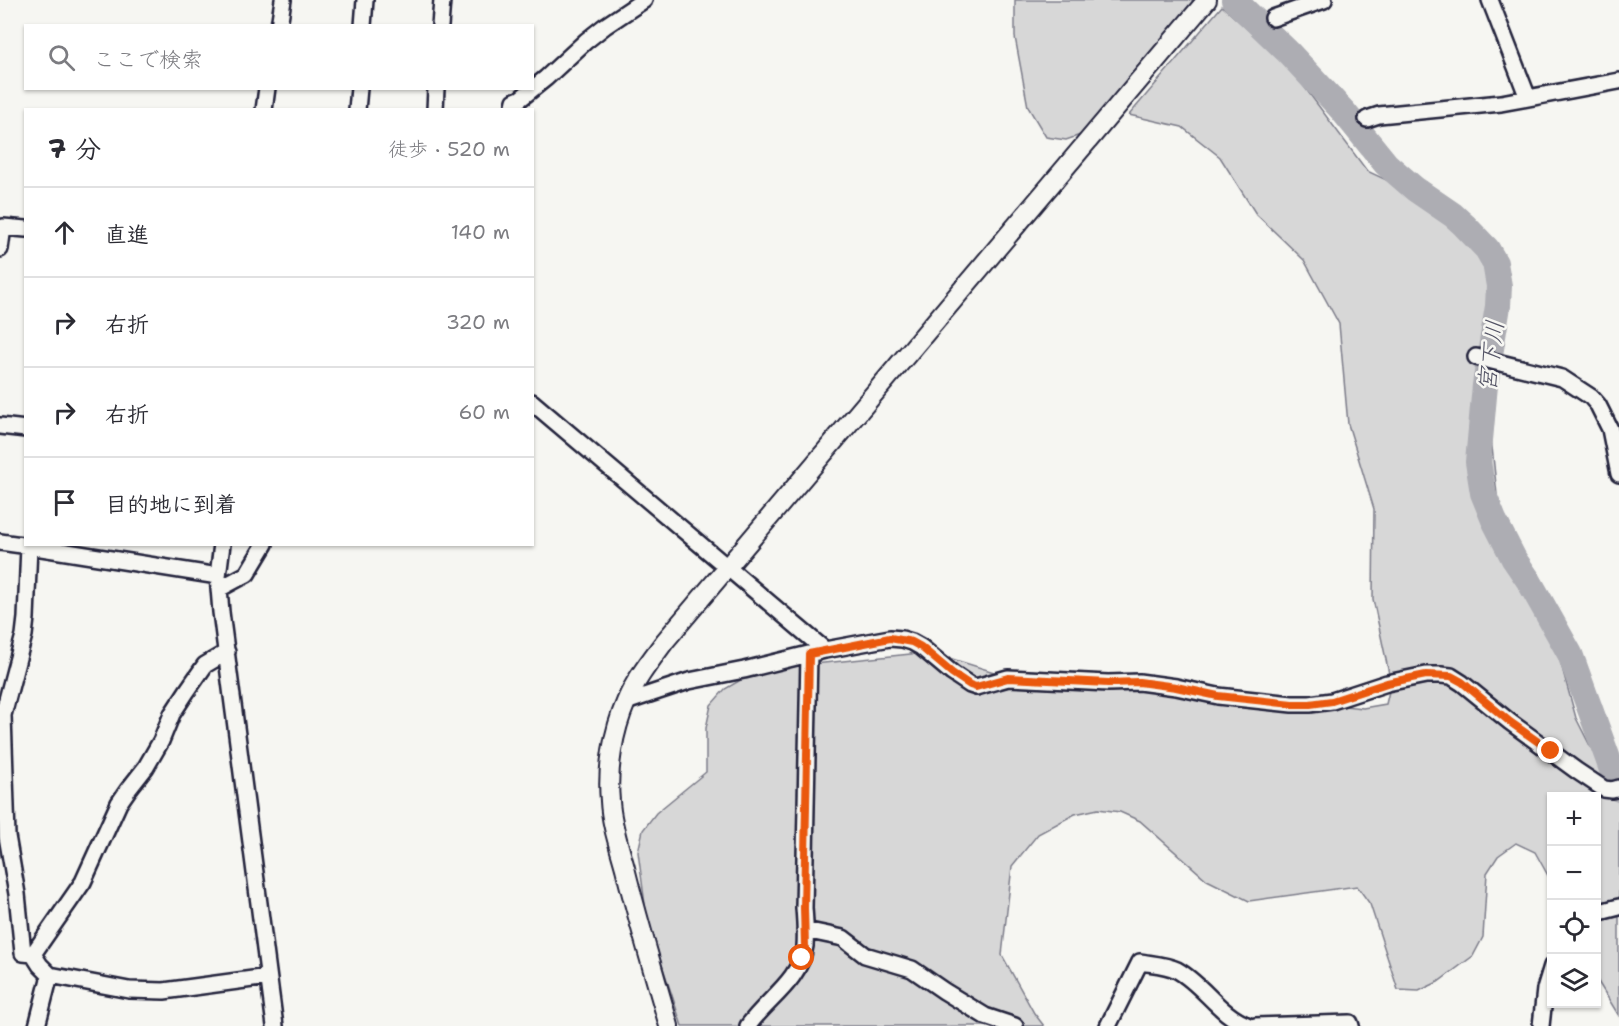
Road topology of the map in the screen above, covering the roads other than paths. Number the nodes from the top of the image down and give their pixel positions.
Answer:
1 (283, 0) edge
2 (365, 0) edge
3 (442, 0) edge
4 (644, 0) edge
5 (1207, 0) edge
6 (1324, 0) edge
7 (1490, 0) edge
8 (1273, 18) dead end
9 (279, 24) edge
10 (363, 24) edge
11 (440, 24) edge
12 (1619, 81) edge
13 (534, 88) edge
14 (267, 90) edge
15 (359, 90) edge
16 (436, 90) edge
17 (531, 90) edge
18 (1528, 98) junction
19 (264, 108) edge
20 (357, 108) edge
21 (435, 108) edge
22 (513, 108) edge
23 (1367, 119) dead end
24 (24, 229) edge
25 (0, 249) edge
26 (1476, 357) dead end
27 (534, 404) edge
28 (0, 426) edge
29 (24, 429) edge
30 (1619, 468) edge
31 (1619, 474) edge
32 (0, 543) edge
33 (24, 545) edge
34 (29, 546) edge
35 (34, 546) edge
36 (222, 546) edge
37 (264, 546) edge
38 (728, 568) junction
39 (219, 583) junction
40 (825, 650) junction
41 (227, 652) junction
42 (809, 654) junction
43 (626, 702) junction
44 (1616, 789) edge
45 (3, 836) edge
46 (1619, 907) edge
47 (1601, 912) edge
48 (805, 930) junction
49 (33, 954) junction
50 (50, 975) junction
51 (268, 977) junction
52 (1547, 981) edge
53 (38, 1026) edge
54 (275, 1026) edge
55 (669, 1026) edge
56 (748, 1026) edge
57 (1015, 1026) edge
58 (1108, 1026) edge
59 (1249, 1026) edge
60 (1255, 1026) edge
61 (1352, 1026) edge
62 (1541, 1026) edge

1 - 9 street
2 - 10 street
3 - 11 street
4 - 13 street
5 - 38 street
6 - 8 street
7 - 18 street
12 - 18 street
14 - 19 street
15 - 20 street
16 - 21 street
17 - 22 street
18 - 23 street
24 - 25 street
26 - 30 street
27 - 38 street
28 - 29 street
30 - 31 street
32 - 33 street
34 - 45 street
35 - 39 street
36 - 39 street
37 - 39 street
38 - 40 street
38 - 43 street
39 - 41 street
40 - 42 street
40 - 44 street
41 - 49 street
41 - 51 street
42 - 43 street
42 - 48 street
43 - 55 street
45 - 49 street
46 - 47 street
48 - 56 street
48 - 57 street
49 - 50 street
50 - 51 street
50 - 53 street
51 - 54 street
52 - 62 street
58 - 59 street
60 - 61 street

